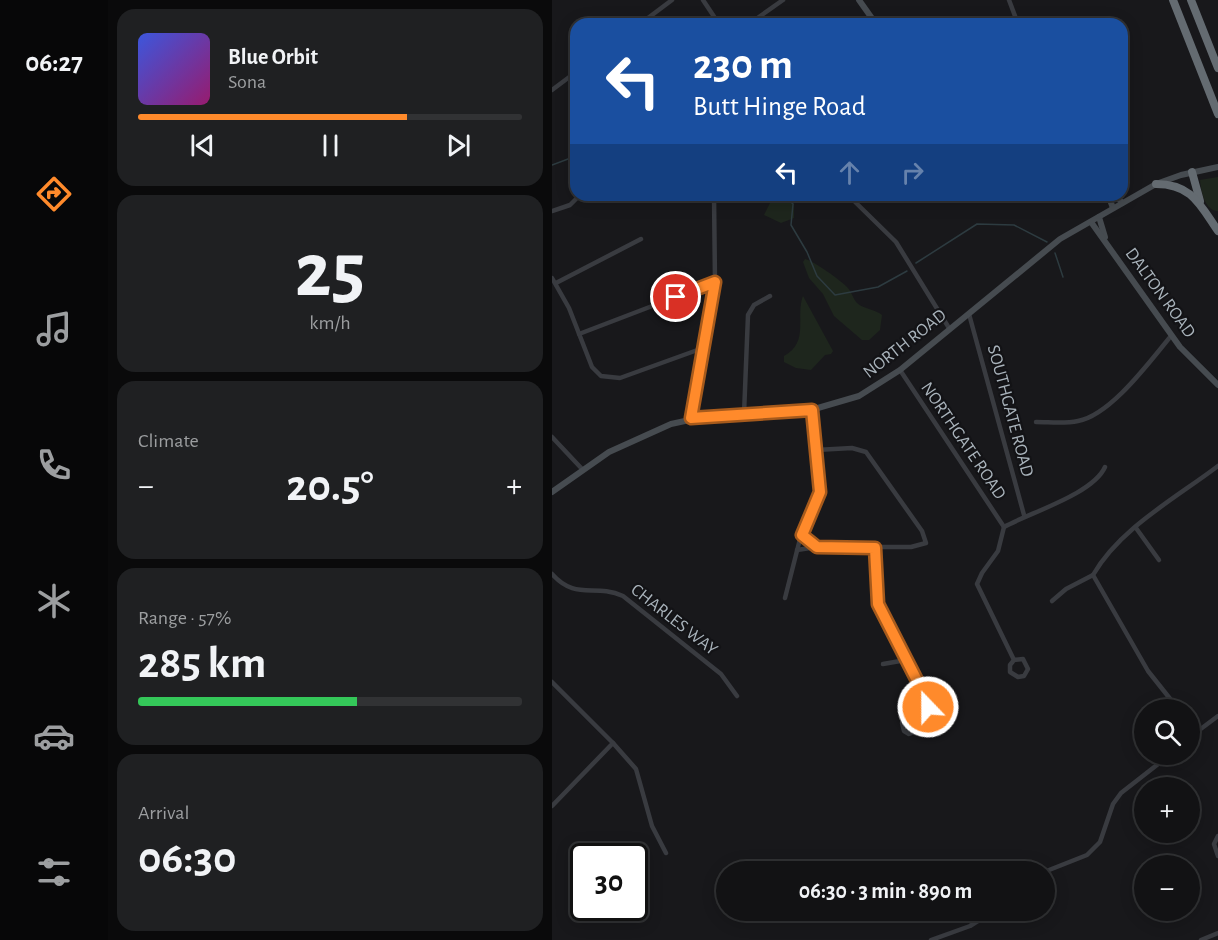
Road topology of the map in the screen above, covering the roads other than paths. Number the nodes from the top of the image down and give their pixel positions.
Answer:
1 (672, 0) edge
2 (703, 0) edge
3 (783, 0) edge
4 (859, 0) edge
5 (1016, 0) edge
6 (1173, 0) edge
7 (1191, 0) edge
8 (1009, 1) edge
9 (648, 18) edge
10 (715, 18) edge
11 (758, 18) edge
12 (871, 18) edge
13 (1016, 18) edge
14 (1218, 68) edge
15 (570, 76) edge
16 (552, 90) edge
17 (1218, 114) edge
18 (1218, 167) edge
19 (1192, 172) junction
20 (1156, 184) junction
21 (1128, 200) edge
22 (574, 201) edge
23 (714, 201) edge
24 (854, 201) edge
25 (1110, 201) edge
26 (1126, 201) edge
27 (1122, 203) joint
28 (1113, 208) junction
29 (1204, 210) junction
30 (552, 211) edge
31 (1099, 217) junction
32 (1090, 222) junction
33 (1218, 231) edge
34 (640, 239) dead end
35 (1106, 241) junction
36 (554, 281) edge
37 (715, 282) junction
38 (770, 296) dead end
39 (969, 314) junction
40 (949, 328) junction
41 (579, 334) junction
42 (1171, 336) junction
43 (703, 348) junction
44 (900, 370) junction
45 (1218, 385) edge
46 (812, 410) junction
47 (744, 414) junction
48 (691, 418) junction
49 (1036, 422) dead end
50 (552, 437) edge
51 (816, 450) junction
52 (1218, 466) edge
53 (1105, 467) dead end
54 (583, 470) junction
55 (552, 492) edge
56 (1024, 515) junction
57 (1004, 527) junction
58 (1136, 528) junction
59 (802, 535) junction
60 (817, 547) junction
61 (875, 548) junction
62 (797, 550) junction
63 (1159, 560) dead end
64 (552, 574) edge
65 (1093, 575) junction
66 (785, 598) dead end
67 (1052, 601) dead end
68 (906, 660) junction
69 (1014, 660) junction
70 (883, 664) dead end
71 (552, 682) edge
72 (738, 696) dead end
73 (1170, 699) edge
74 (1218, 716) edge
75 (918, 719) junction
76 (1200, 730) edge
77 (613, 743) junction
78 (1157, 765) edge
79 (552, 807) edge
80 (1218, 836) edge
81 (666, 853) dead end
82 (1218, 856) edge
83 (1055, 868) edge
84 (978, 921) edge
85 (1218, 933) edge
86 (931, 940) edge
87 (1201, 940) edge

1 - 9 street
2 - 10 street
3 - 11 street
4 - 12 main road
5 - 8 street
6 - 17 highway
7 - 14 highway
8 - 13 street
15 - 16 street
18 - 19 main road, NORTH ROAD
19 - 20 main road, NORTH ROAD
19 - 29 highway
20 - 21 main road, NORTH ROAD
20 - 29 highway
22 - 30 street
23 - 37 street
24 - 40 street
25 - 28 main road
26 - 27 main road, NORTH ROAD
27 - 28 main road, NORTH ROAD
28 - 31 main road, NORTH ROAD
29 - 33 highway
31 - 32 main road, NORTH ROAD
31 - 35 main road, DALTON ROAD
32 - 35 main road, DALTON ROAD
32 - 39 main road, NORTH ROAD
34 - 36 street
35 - 42 main road, DALTON ROAD
36 - 41 street
37 - 41 street
37 - 43 street
38 - 47 street
39 - 40 main road, NORTH ROAD
39 - 56 street, SOUTHGATE ROAD
40 - 44 main road, NORTH ROAD
41 - 43 street
42 - 45 main road, DALTON ROAD
42 - 49 street
43 - 48 street
44 - 46 main road, NORTH ROAD
44 - 57 street, NORTHGATE ROAD
46 - 47 main road, NORTH ROAD
46 - 51 street
47 - 48 main road, NORTH ROAD
48 - 54 main road, NORTH ROAD
50 - 54 street
51 - 59 street
51 - 61 street
52 - 58 street
53 - 56 street
54 - 55 main road, NORTH ROAD
56 - 57 street
57 - 69 street
58 - 63 street
58 - 65 street
59 - 60 street
59 - 62 street
60 - 61 street
60 - 62 street
61 - 68 street
62 - 66 street
64 - 72 street, CHARLES WAY
65 - 67 street
65 - 73 street
68 - 70 street
68 - 75 street
69 - 69 street
71 - 77 street
74 - 76 street
75 - 75 street
77 - 79 street
77 - 81 street
78 - 83 street
80 - 82 street
84 - 86 street
85 - 87 street

